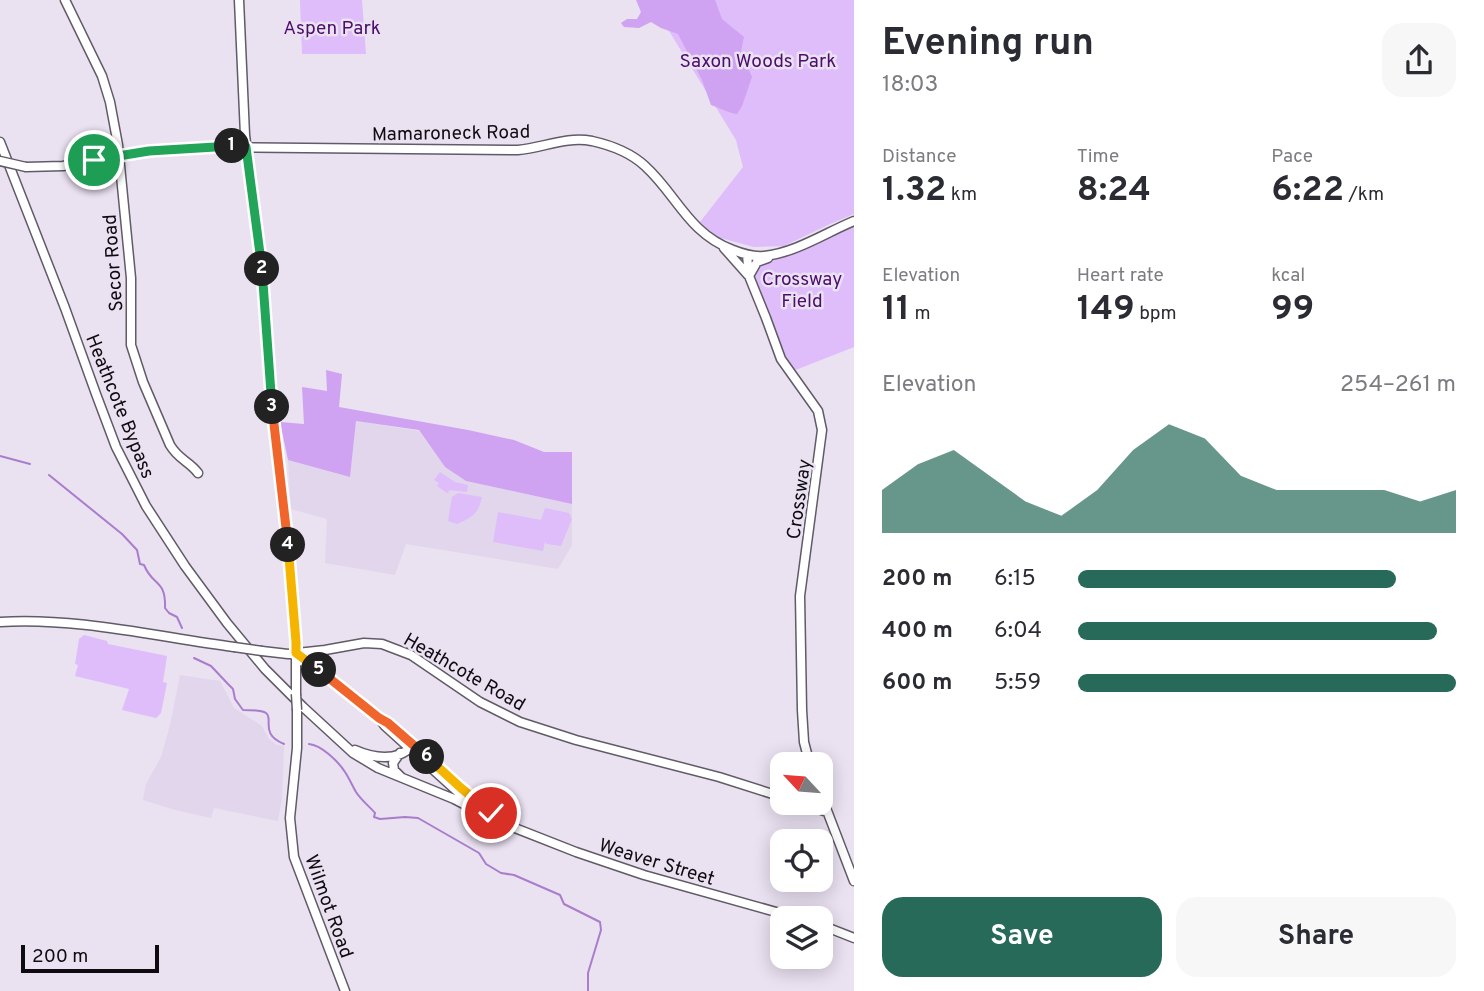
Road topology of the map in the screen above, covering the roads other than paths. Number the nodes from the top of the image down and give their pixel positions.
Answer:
1 (65, 0) edge
2 (239, 0) edge
3 (0, 142) edge
4 (246, 147) junction
5 (119, 156) junction
6 (0, 161) edge
7 (854, 221) edge
8 (722, 246) junction
9 (779, 252) junction
10 (747, 255) junction
11 (749, 276) junction
12 (198, 473) dead end
13 (0, 622) edge
14 (325, 650) junction
15 (296, 653) junction
16 (319, 670) junction
17 (346, 746) junction
18 (412, 746) junction
19 (807, 752) edge
20 (400, 753) junction
21 (405, 779) junction
22 (770, 793) edge
23 (481, 813) junction
24 (829, 816) edge
25 (507, 824) junction
26 (854, 881) edge
27 (770, 910) edge
28 (833, 930) edge
29 (853, 937) edge
30 (345, 991) edge

1 - 5 street, Secor Road
2 - 4 street, Wilmot Road
3 - 17 street, Heathcote Bypass
4 - 5 street, Mamaroneck Road
4 - 8 street, Mamaroneck Road
4 - 15 street, Wilmot Road
5 - 6 street, Mamaroneck Road, bridge
5 - 12 street, Secor Road
7 - 9 street, Mamaroneck Road
8 - 10 street, Mamaroneck Road
8 - 11 street
9 - 10 street, Mamaroneck Road
9 - 11 street
10 - 11 street, Crossway
11 - 19 street, Crossway
13 - 15 street, Heathcote Road, bridge
14 - 15 street, Heathcote Road
14 - 16 street
14 - 22 street, Heathcote Road
15 - 16 street, Weaver Street
15 - 30 street, Wilmot Road, bridge
16 - 18 street, Weaver Street
17 - 20 street, Heathcote Bypass
17 - 21 street, Heathcote Bypass
18 - 20 street, Heathcote Bypass
18 - 23 street, Weaver Street
18 - 25 street, Weaver Street
20 - 21 street
21 - 23 street, Heathcote Bypass
23 - 25 street, Weaver Street
24 - 26 street
25 - 27 street, Weaver Street
28 - 29 street

